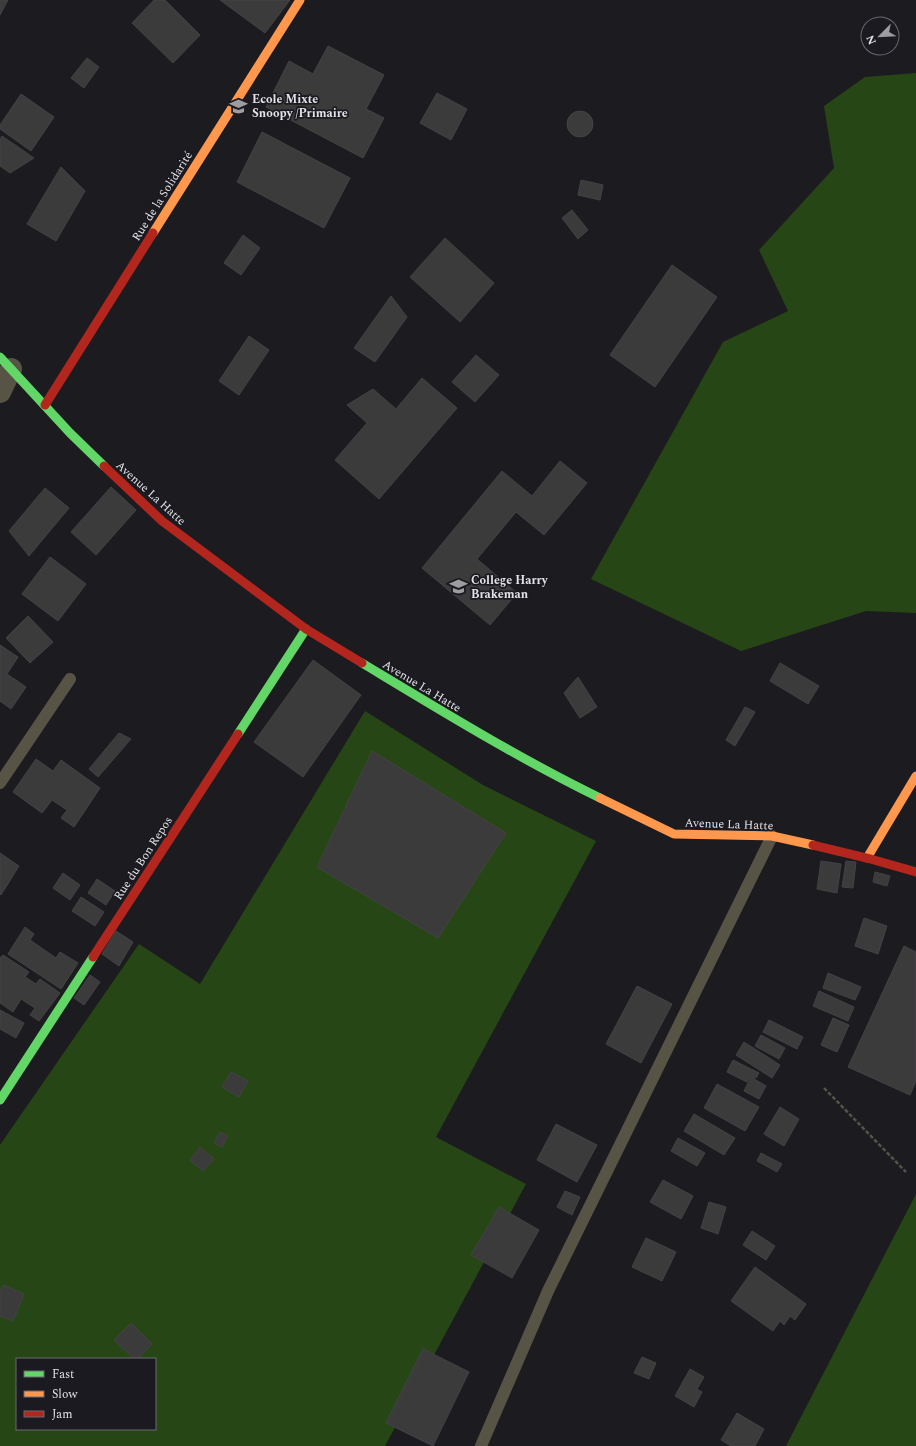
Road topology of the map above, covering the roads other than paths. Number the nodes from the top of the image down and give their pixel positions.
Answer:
1 (300, 0) edge
2 (6, 363) edge
3 (0, 392) edge
4 (45, 405) junction
5 (306, 629) junction
6 (70, 679) dead end
7 (916, 776) edge
8 (0, 783) edge
9 (772, 836) junction
10 (867, 858) junction
11 (916, 872) edge
12 (0, 1100) edge
13 (481, 1446) edge

1 - 4 street, Rue de la Solidarité
2 - 3 street
2 - 4 street, Avenue La Hatte
4 - 5 street, Avenue La Hatte
5 - 9 street, Avenue La Hatte
5 - 12 street, Rue du Bon Repos
6 - 8 lane
7 - 10 street
9 - 10 street, Avenue La Hatte
9 - 13 lane
10 - 11 street, Avenue La Hatte

